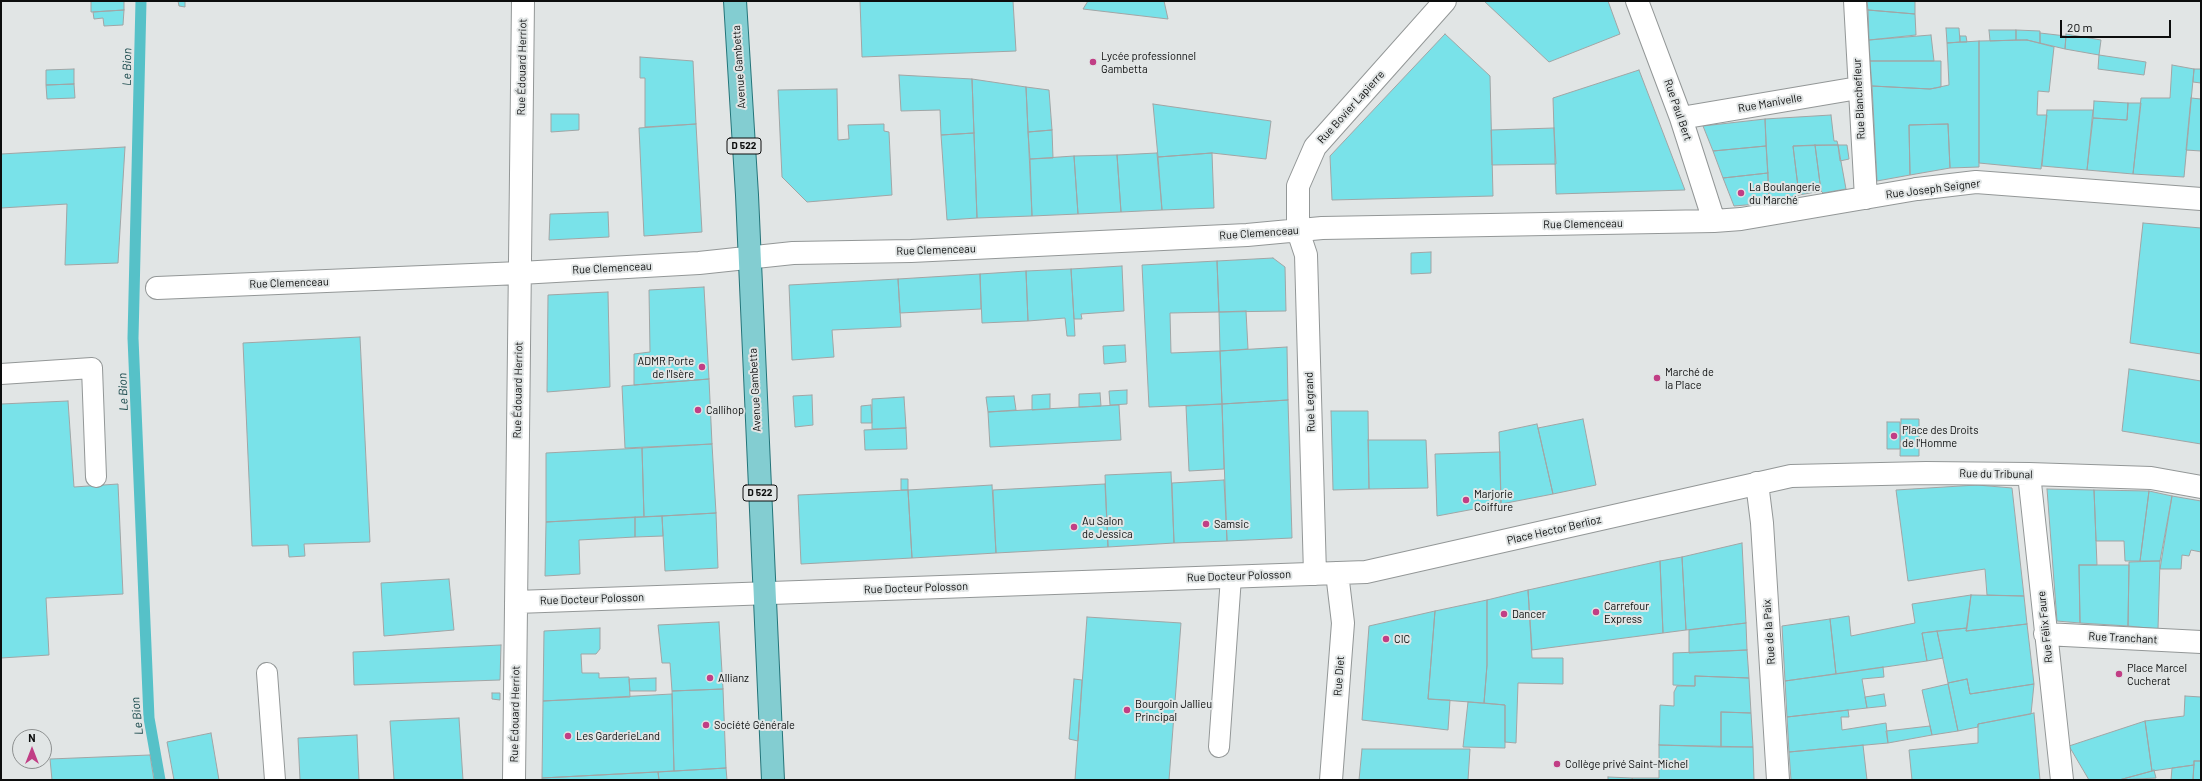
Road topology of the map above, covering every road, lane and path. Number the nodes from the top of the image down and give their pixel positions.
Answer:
1 (523, 1) edge
2 (735, 1) edge
3 (1445, 1) edge
4 (1637, 1) edge
5 (1855, 1) edge
6 (1858, 88) junction
7 (1681, 118) junction
8 (1866, 198) junction
9 (2201, 199) edge
10 (1714, 221) junction
11 (1298, 231) junction
12 (750, 258) junction
13 (520, 273) junction
14 (157, 288) dead end
15 (1, 374) edge
16 (2029, 474) junction
17 (1791, 476) joint
18 (96, 477) dead end
19 (1757, 483) junction
20 (2201, 487) edge
21 (1337, 573) junction
22 (1315, 574) junction
23 (1231, 577) junction
24 (764, 594) junction
25 (516, 602) junction
26 (2045, 634) junction
27 (2201, 642) edge
28 (267, 673) dead end
29 (1219, 748) dead end
30 (275, 780) edge
31 (514, 780) edge
32 (773, 780) edge
33 (1331, 780) edge
34 (1778, 780) edge
35 (2062, 780) edge

1 - 13 street, Rue Édouard Herriot
2 - 12 main road, Avenue Gambetta / D 522
3 - 11 street, Rue Bovier Lapierre
4 - 7 street, Rue Paul Bert
5 - 6 street, Rue Blanchefleur
6 - 7 street, Rue Manivelle
6 - 8 street, Rue Blanchefleur
7 - 10 street, Rue Paul Bert
8 - 9 street, Rue Joseph Seigner
8 - 10 street, Rue Joseph Seigner
10 - 11 street, Rue Clemenceau
11 - 12 street, Rue Clemenceau
11 - 22 street, Rue Legrand
12 - 13 street, Rue Clemenceau
12 - 24 main road, Avenue Gambetta / D 522
13 - 14 street, Rue Clemenceau
13 - 25 street, Rue Édouard Herriot
15 - 18 lane
16 - 17 street, Rue du Tribunal
16 - 20 street, Rue du Tribunal
16 - 26 street, Rue Félix Faure
17 - 19 street, Place Hector Berlioz
19 - 21 street, Place Hector Berlioz
19 - 34 street, Rue de la Paix
21 - 22 street, Place Hector Berlioz
21 - 33 street, Rue Diet
22 - 23 street, Rue Docteur Polosson
23 - 24 street, Rue Docteur Polosson
23 - 29 lane
24 - 25 street, Rue Docteur Polosson
24 - 32 main road, Avenue Gambetta / D 522
25 - 31 street, Rue Édouard Herriot
26 - 27 street, Rue Tranchant
26 - 35 street, Rue Félix Faure
28 - 30 lane

